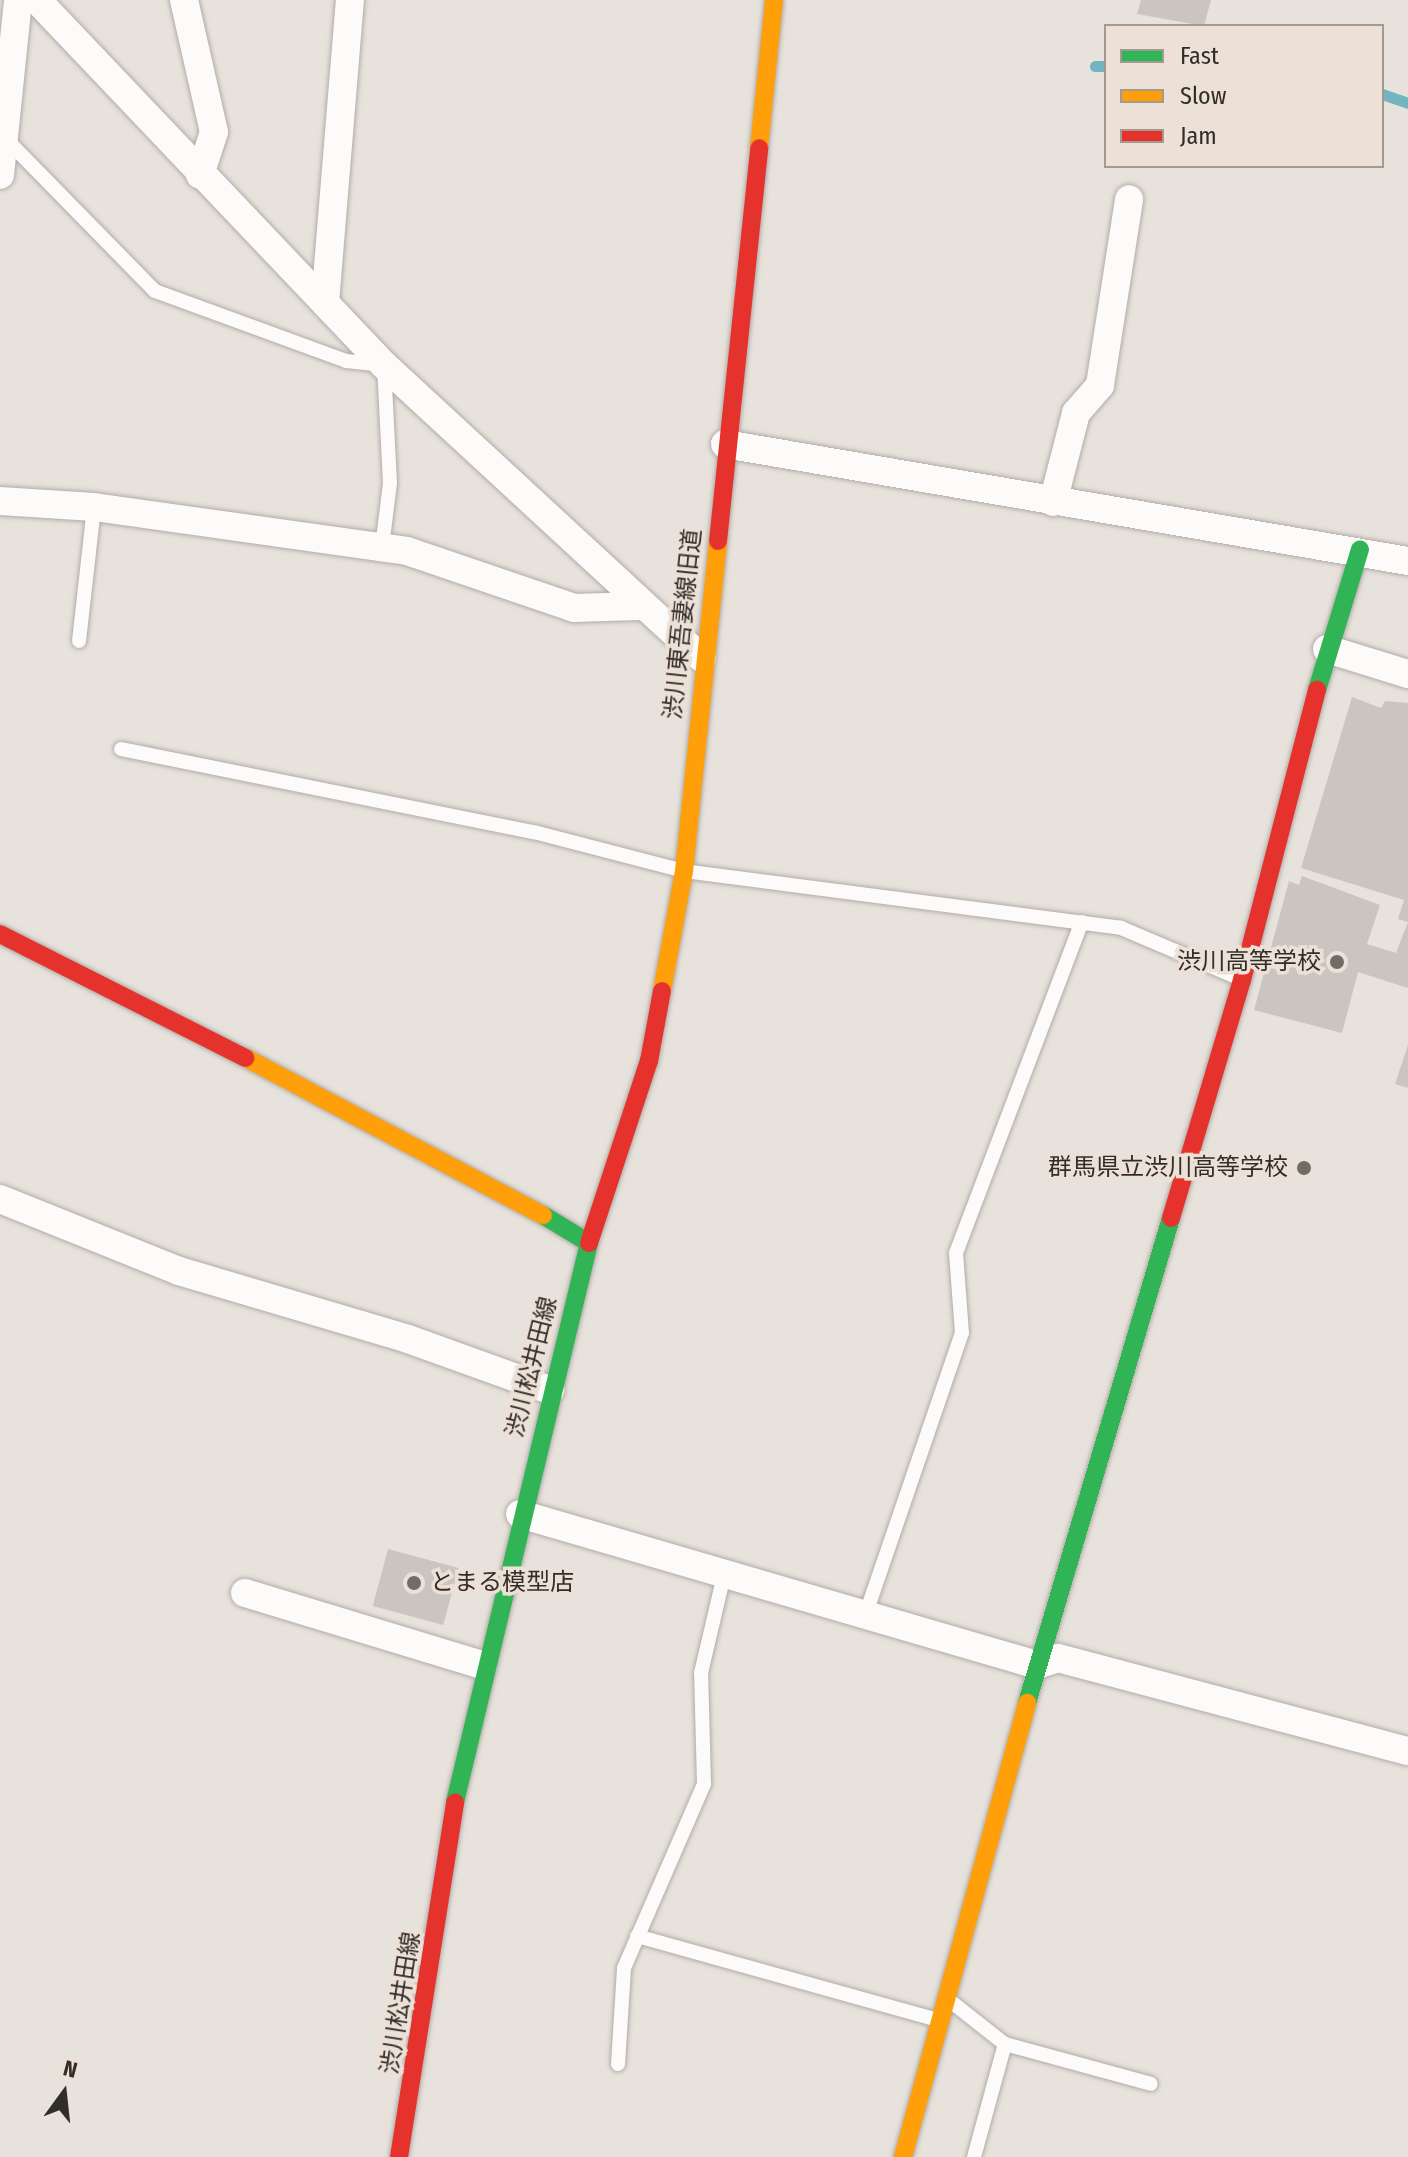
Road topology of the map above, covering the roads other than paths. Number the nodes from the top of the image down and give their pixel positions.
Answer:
1 (18, 0) edge
2 (37, 0) edge
3 (184, 0) edge
4 (350, 0) edge
5 (774, 0) edge
6 (5, 138) junction
7 (0, 175) edge
8 (200, 175) junction
9 (1129, 199) dead end
10 (325, 303) junction
11 (384, 365) junction
12 (725, 444) junction
13 (0, 501) edge
14 (1053, 502) junction
15 (94, 507) junction
16 (382, 547) junction
17 (1360, 549) junction
18 (1408, 561) edge
19 (639, 606) junction
20 (79, 641) dead end
21 (1327, 649) junction
22 (702, 658) junction
23 (1408, 674) edge
24 (121, 749) dead end
25 (684, 871) junction
26 (1082, 922) junction
27 (0, 934) edge
28 (1242, 980) junction
29 (0, 1199) edge
30 (589, 1243) junction
31 (550, 1390) junction
32 (520, 1514) junction
33 (725, 1570) junction
34 (245, 1593) dead end
35 (864, 1619) junction
36 (482, 1665) junction
37 (1037, 1665) junction
38 (1408, 1751) edge
39 (637, 1936) junction
40 (945, 1998) junction
41 (939, 2020) junction
42 (1005, 2044) junction
43 (618, 2064) dead end
44 (1151, 2084) dead end
45 (399, 2157) edge
46 (903, 2157) edge
47 (974, 2157) edge

1 - 6 street
2 - 8 street
3 - 8 street
4 - 10 street
5 - 12 street, 渋川東吾妻線旧道
6 - 7 street
6 - 11 lane
8 - 10 street
9 - 14 street
10 - 11 street
11 - 16 lane
11 - 19 street
12 - 14 street
12 - 22 street, 渋川東吾妻線旧道
13 - 15 street
14 - 17 street
15 - 16 street
15 - 20 lane
16 - 19 street
17 - 18 street
17 - 21 street
19 - 22 street
21 - 23 street
21 - 28 street
22 - 25 street, 渋川東吾妻線旧道
24 - 25 lane
25 - 26 lane
25 - 30 street, 渋川東吾妻線旧道
26 - 28 lane
26 - 35 lane
27 - 30 street
28 - 37 street
29 - 31 street
30 - 31 street, 渋川松井田線
31 - 32 street, 渋川松井田線
32 - 33 street
32 - 36 street, 渋川松井田線
33 - 35 street
33 - 39 lane
34 - 36 street
35 - 37 street
36 - 45 street, 渋川松井田線
37 - 38 street
37 - 40 street
39 - 41 lane
39 - 43 lane
40 - 41 street
40 - 42 lane
41 - 46 street
42 - 44 lane
42 - 47 lane

